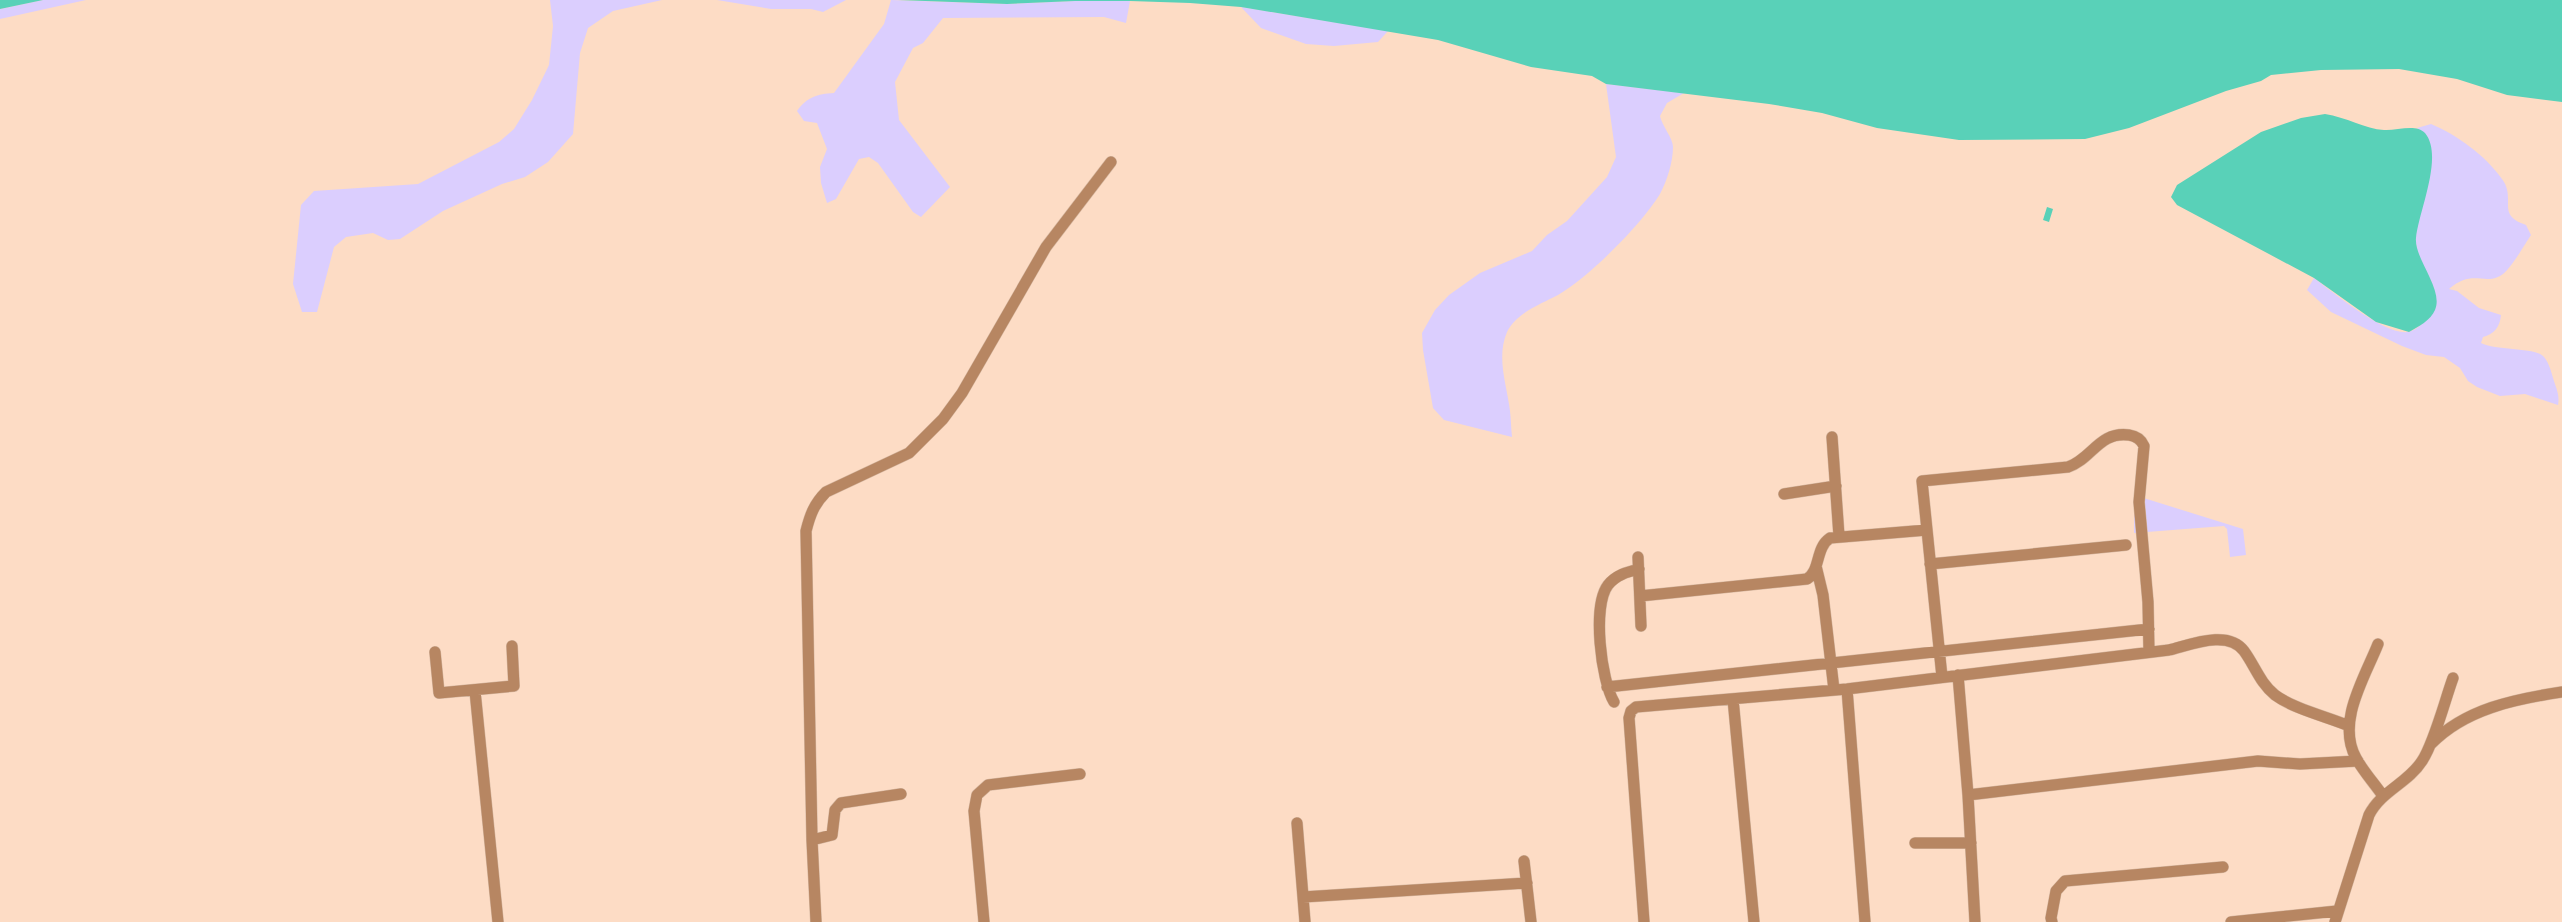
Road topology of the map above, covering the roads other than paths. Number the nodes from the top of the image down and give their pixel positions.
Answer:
1 (1111, 162) dead end
2 (1832, 437) dead end
3 (1836, 486) junction
4 (1784, 494) dead end
5 (1927, 530) junction
6 (1838, 536) junction
7 (2126, 545) dead end
8 (1930, 564) junction
9 (1816, 566) junction
10 (1640, 596) junction
11 (1641, 626) dead end
12 (2149, 629) junction
13 (2378, 644) dead end
14 (512, 646) dead end
15 (1940, 651) junction
16 (435, 652) dead end
17 (2149, 652) junction
18 (1831, 663) junction
19 (1958, 675) junction
20 (1942, 677) junction
21 (2453, 678) dead end
22 (1607, 687) junction
23 (1847, 689) junction
24 (1834, 690) junction
25 (475, 691) junction
26 (2562, 692) edge
27 (1734, 699) junction
28 (1614, 702) dead end
29 (2350, 726) junction
30 (2428, 747) junction
31 (2358, 761) junction
32 (1080, 774) dead end
33 (901, 794) dead end
34 (1968, 795) junction
35 (2383, 796) junction
36 (1298, 824) dead end
37 (812, 840) junction
38 (1915, 843) dead end
39 (1971, 843) junction
40 (1524, 861) dead end
41 (2223, 868) dead end
42 (1526, 883) junction
43 (1303, 897) junction
44 (2336, 916) edge
45 (498, 922) edge
46 (816, 922) edge
47 (984, 922) edge
48 (1305, 922) edge
49 (1530, 922) edge
50 (1644, 922) edge
51 (1754, 922) edge
52 (1865, 922) edge
53 (1975, 922) edge
54 (2052, 922) edge
55 (2231, 922) edge

1 - 37 street
2 - 3 street
3 - 4 street
3 - 6 street
5 - 6 street
5 - 8 street
5 - 12 street
6 - 9 street
7 - 8 street
8 - 15 street
9 - 10 street
9 - 18 street
10 - 11 street
10 - 22 street
12 - 15 street
12 - 17 street
13 - 29 street
14 - 25 street
15 - 18 street
15 - 20 street
16 - 25 street
17 - 19 street
17 - 29 street
18 - 22 street
18 - 24 street
19 - 20 street
19 - 34 street
20 - 23 street
21 - 30 street
22 - 28 street
23 - 24 street
23 - 52 street
24 - 27 street
25 - 45 street
26 - 30 street
27 - 50 street
27 - 51 street
29 - 31 street
30 - 35 street
31 - 34 street
31 - 35 street
32 - 47 street
33 - 37 street
34 - 39 street
35 - 44 street
36 - 43 street
37 - 46 street
38 - 39 street
39 - 53 street
40 - 42 street
41 - 54 street
42 - 43 street
42 - 49 street
43 - 48 street
44 - 55 street

